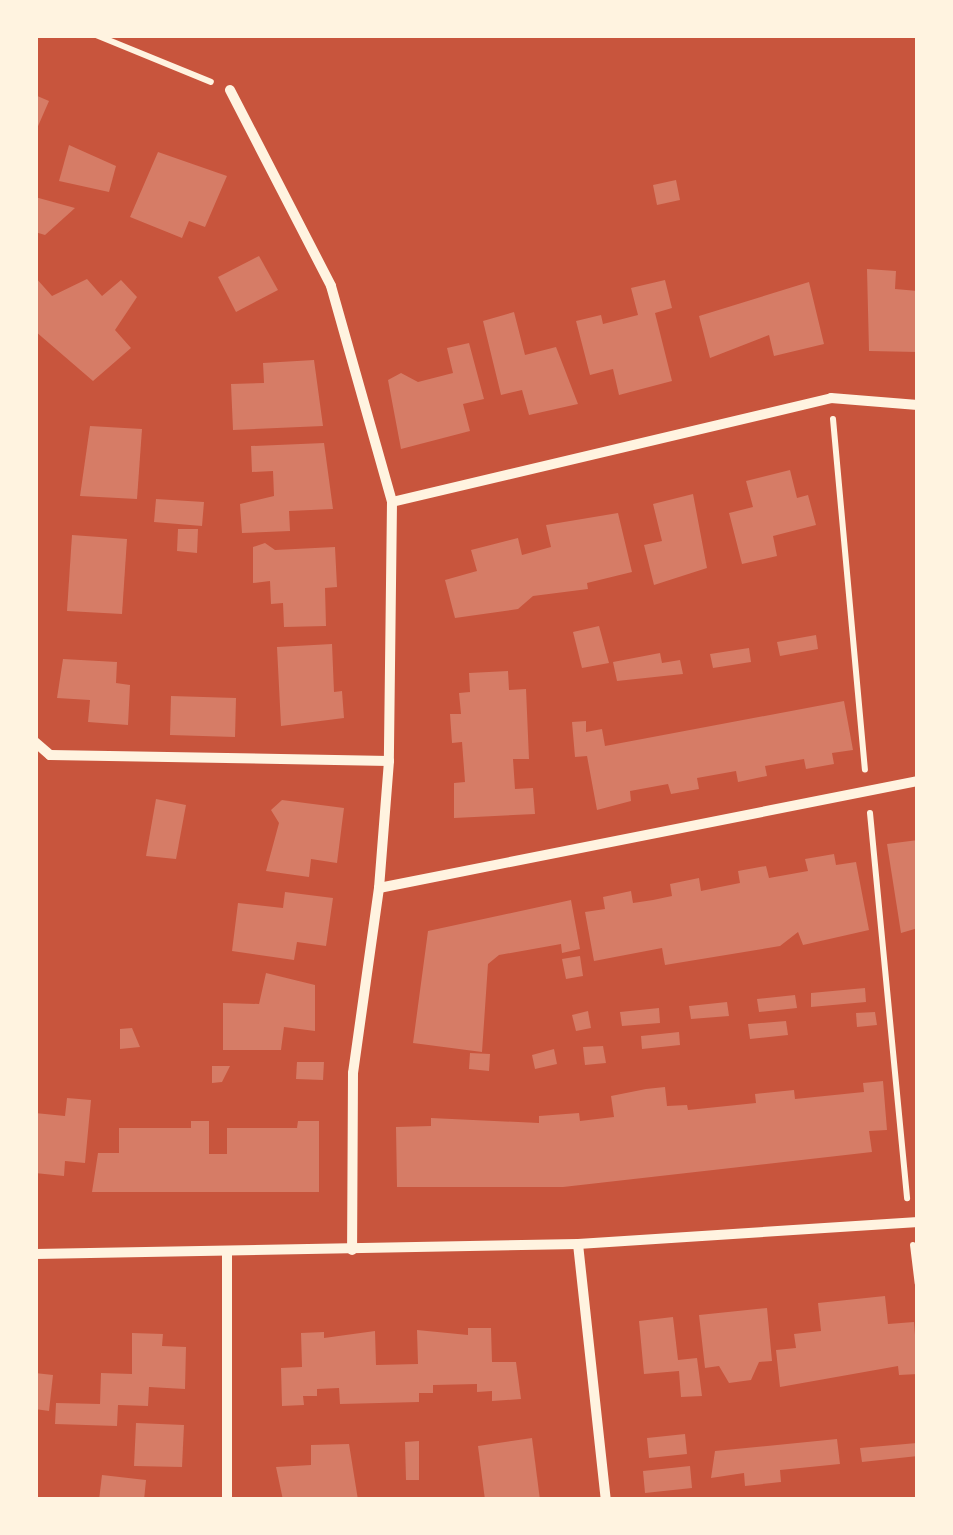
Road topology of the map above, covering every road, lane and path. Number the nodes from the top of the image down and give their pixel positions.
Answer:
1 (96, 35) edge
2 (230, 90) joint
3 (831, 398) junction
4 (918, 405) edge
5 (392, 502) junction
6 (35, 742) edge
7 (389, 760) junction
8 (918, 781) edge
9 (868, 792) junction
10 (380, 888) junction
11 (914, 1222) edge
12 (578, 1244) junction
13 (352, 1250) junction
14 (227, 1252) junction
15 (35, 1254) edge
16 (918, 1284) edge
17 (227, 1500) edge
18 (606, 1500) edge

1 - 2 path
2 - 5 street
3 - 4 street
3 - 5 street
3 - 9 path
5 - 7 street
6 - 7 street
7 - 10 street
8 - 9 street
9 - 10 street
9 - 11 path
10 - 13 street
11 - 12 street
11 - 16 path
12 - 13 street
12 - 18 street
13 - 14 street
14 - 15 street
14 - 17 street

